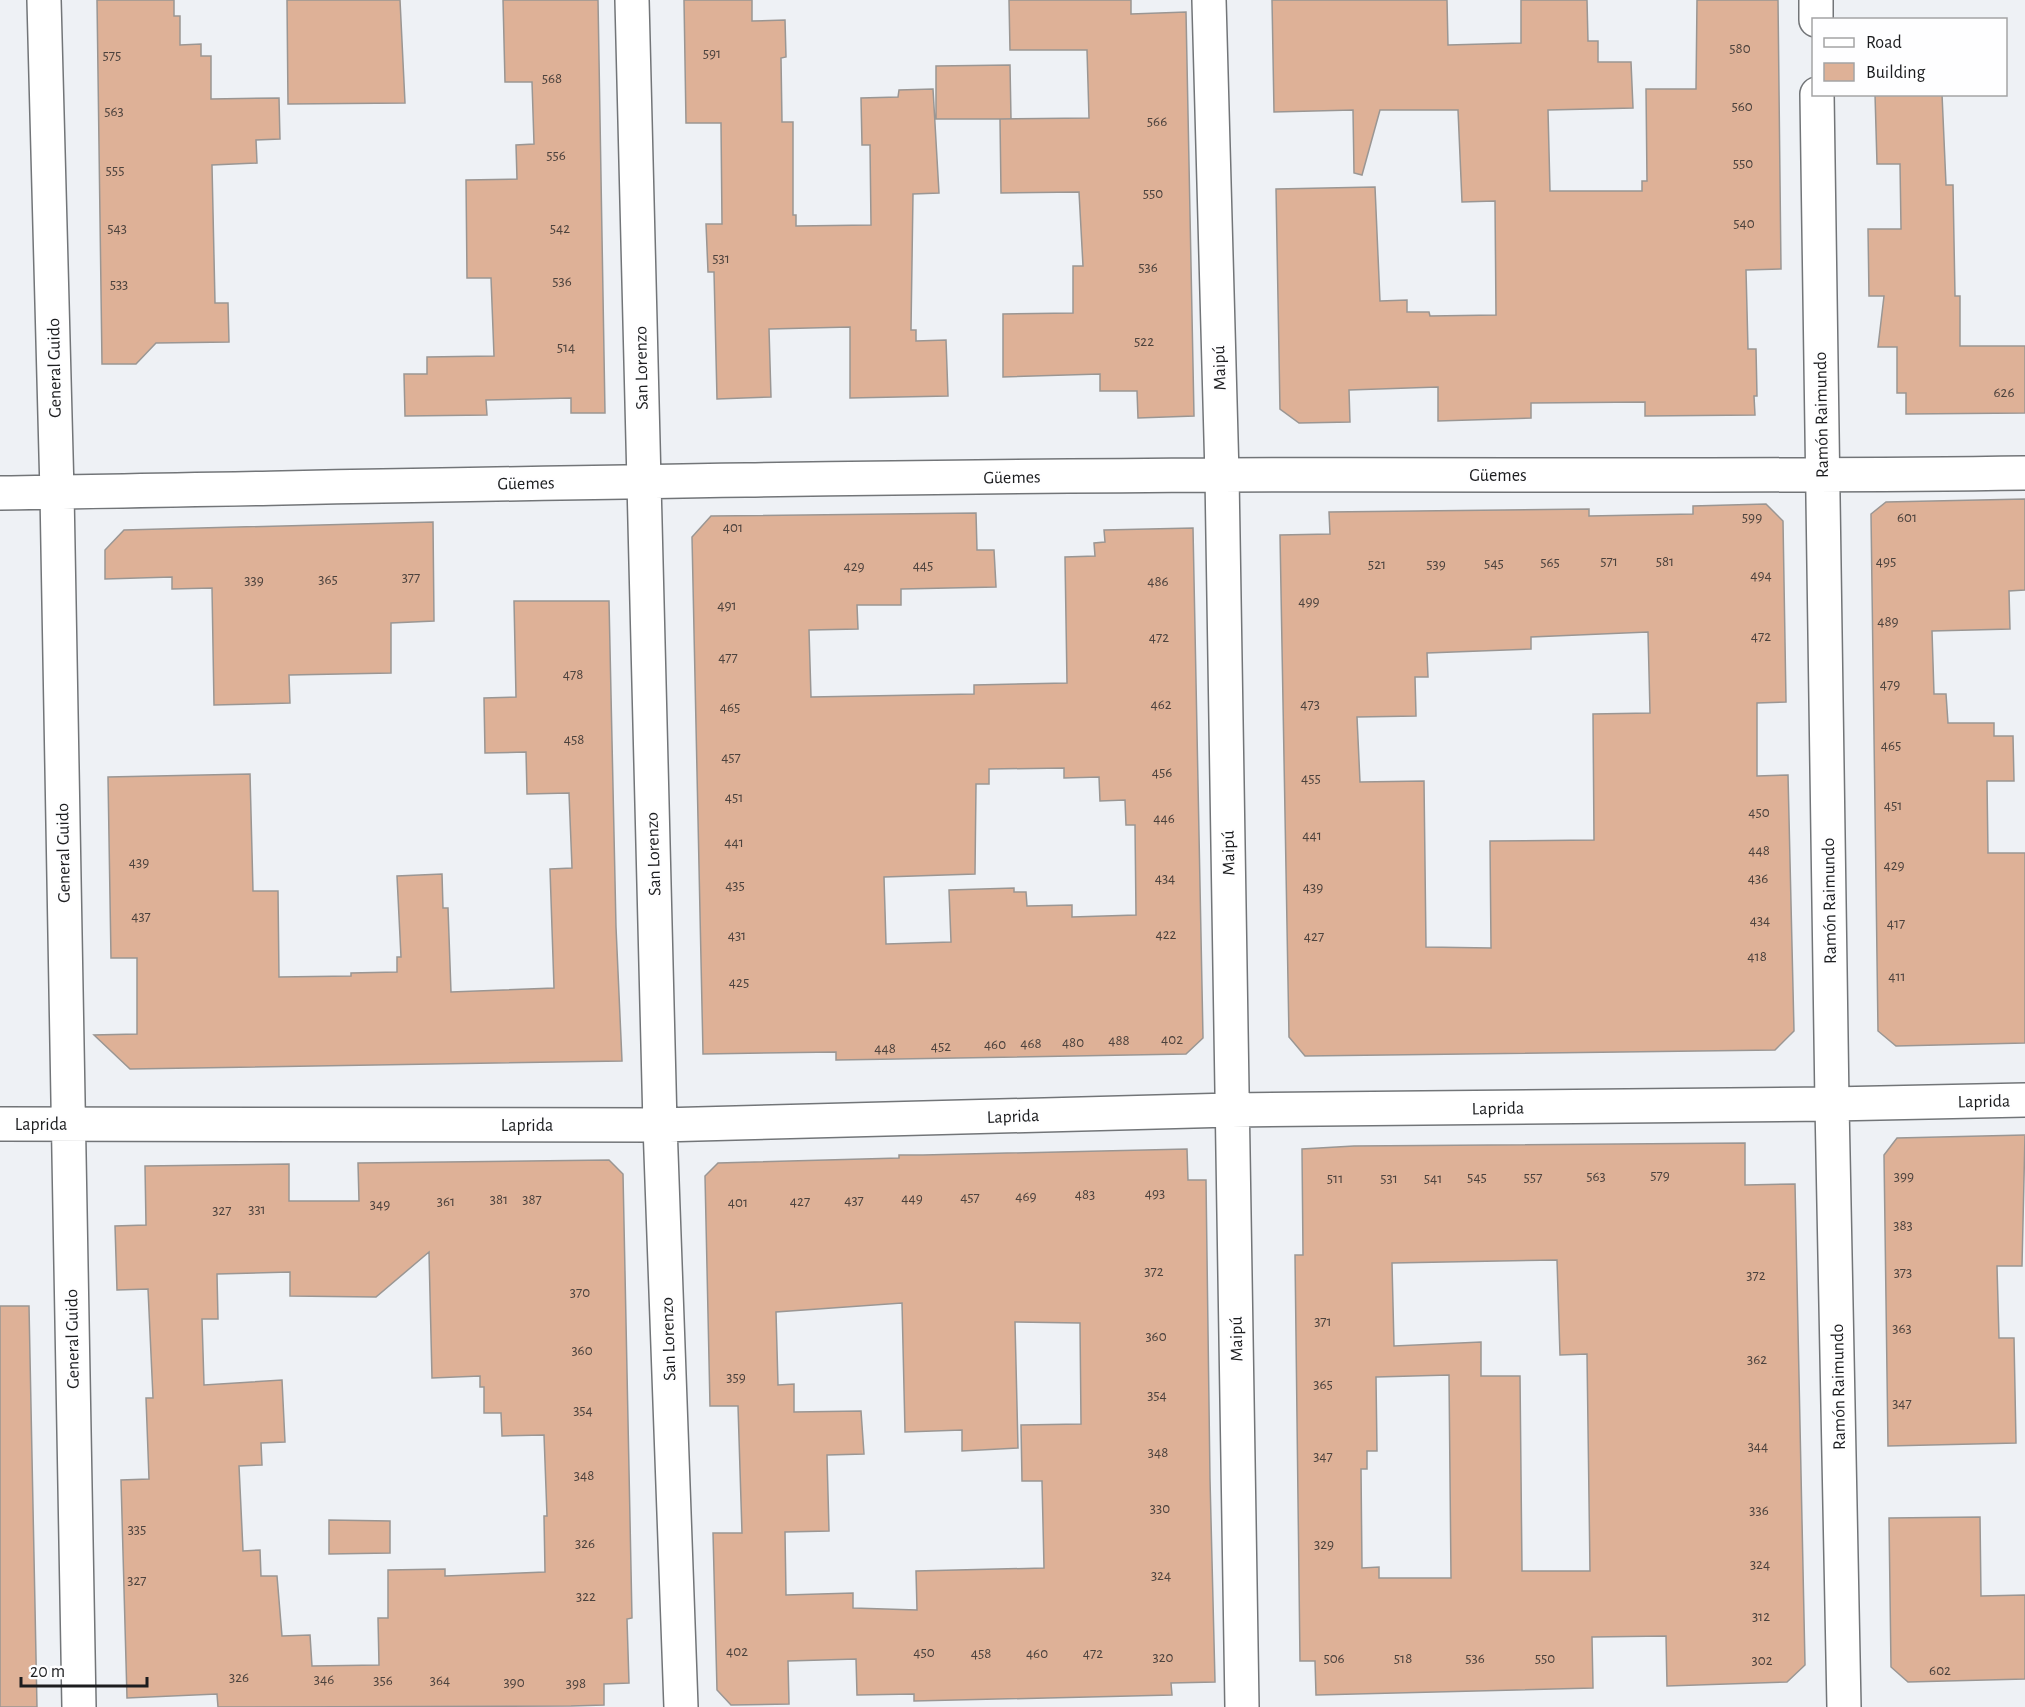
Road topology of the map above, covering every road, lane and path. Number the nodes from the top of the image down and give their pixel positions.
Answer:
1 (44, 0) edge
2 (632, 0) edge
3 (1209, 0) edge
4 (1816, 0) edge
5 (1816, 18) edge
6 (1817, 96) edge
7 (2025, 473) edge
8 (1222, 475) junction
9 (1822, 476) junction
10 (644, 481) junction
11 (57, 492) junction
12 (0, 494) edge
13 (2025, 1100) edge
14 (1832, 1104) junction
15 (1232, 1110) junction
16 (68, 1123) junction
17 (0, 1124) edge
18 (660, 1125) junction
19 (79, 1707) edge
20 (681, 1707) edge
21 (1242, 1707) edge
22 (1844, 1707) edge

1 - 11 street, General Guido
2 - 10 street, San Lorenzo
3 - 8 street, Maipú
4 - 5 street
6 - 9 street, Ramón Raimundo
7 - 9 street, Güemes
8 - 9 street, Güemes
8 - 10 street, Güemes
8 - 15 street, Maipú
9 - 14 street, Ramón Raimundo
10 - 11 street, Güemes
10 - 18 street, San Lorenzo
11 - 12 street, Güemes
11 - 16 street, General Guido
13 - 14 street, Laprida
14 - 15 street, Laprida
14 - 22 street, Ramón Raimundo
15 - 18 street, Laprida
15 - 21 street, Maipú
16 - 17 street, Laprida
16 - 18 street, Laprida
16 - 19 street, General Guido
18 - 20 street, San Lorenzo

